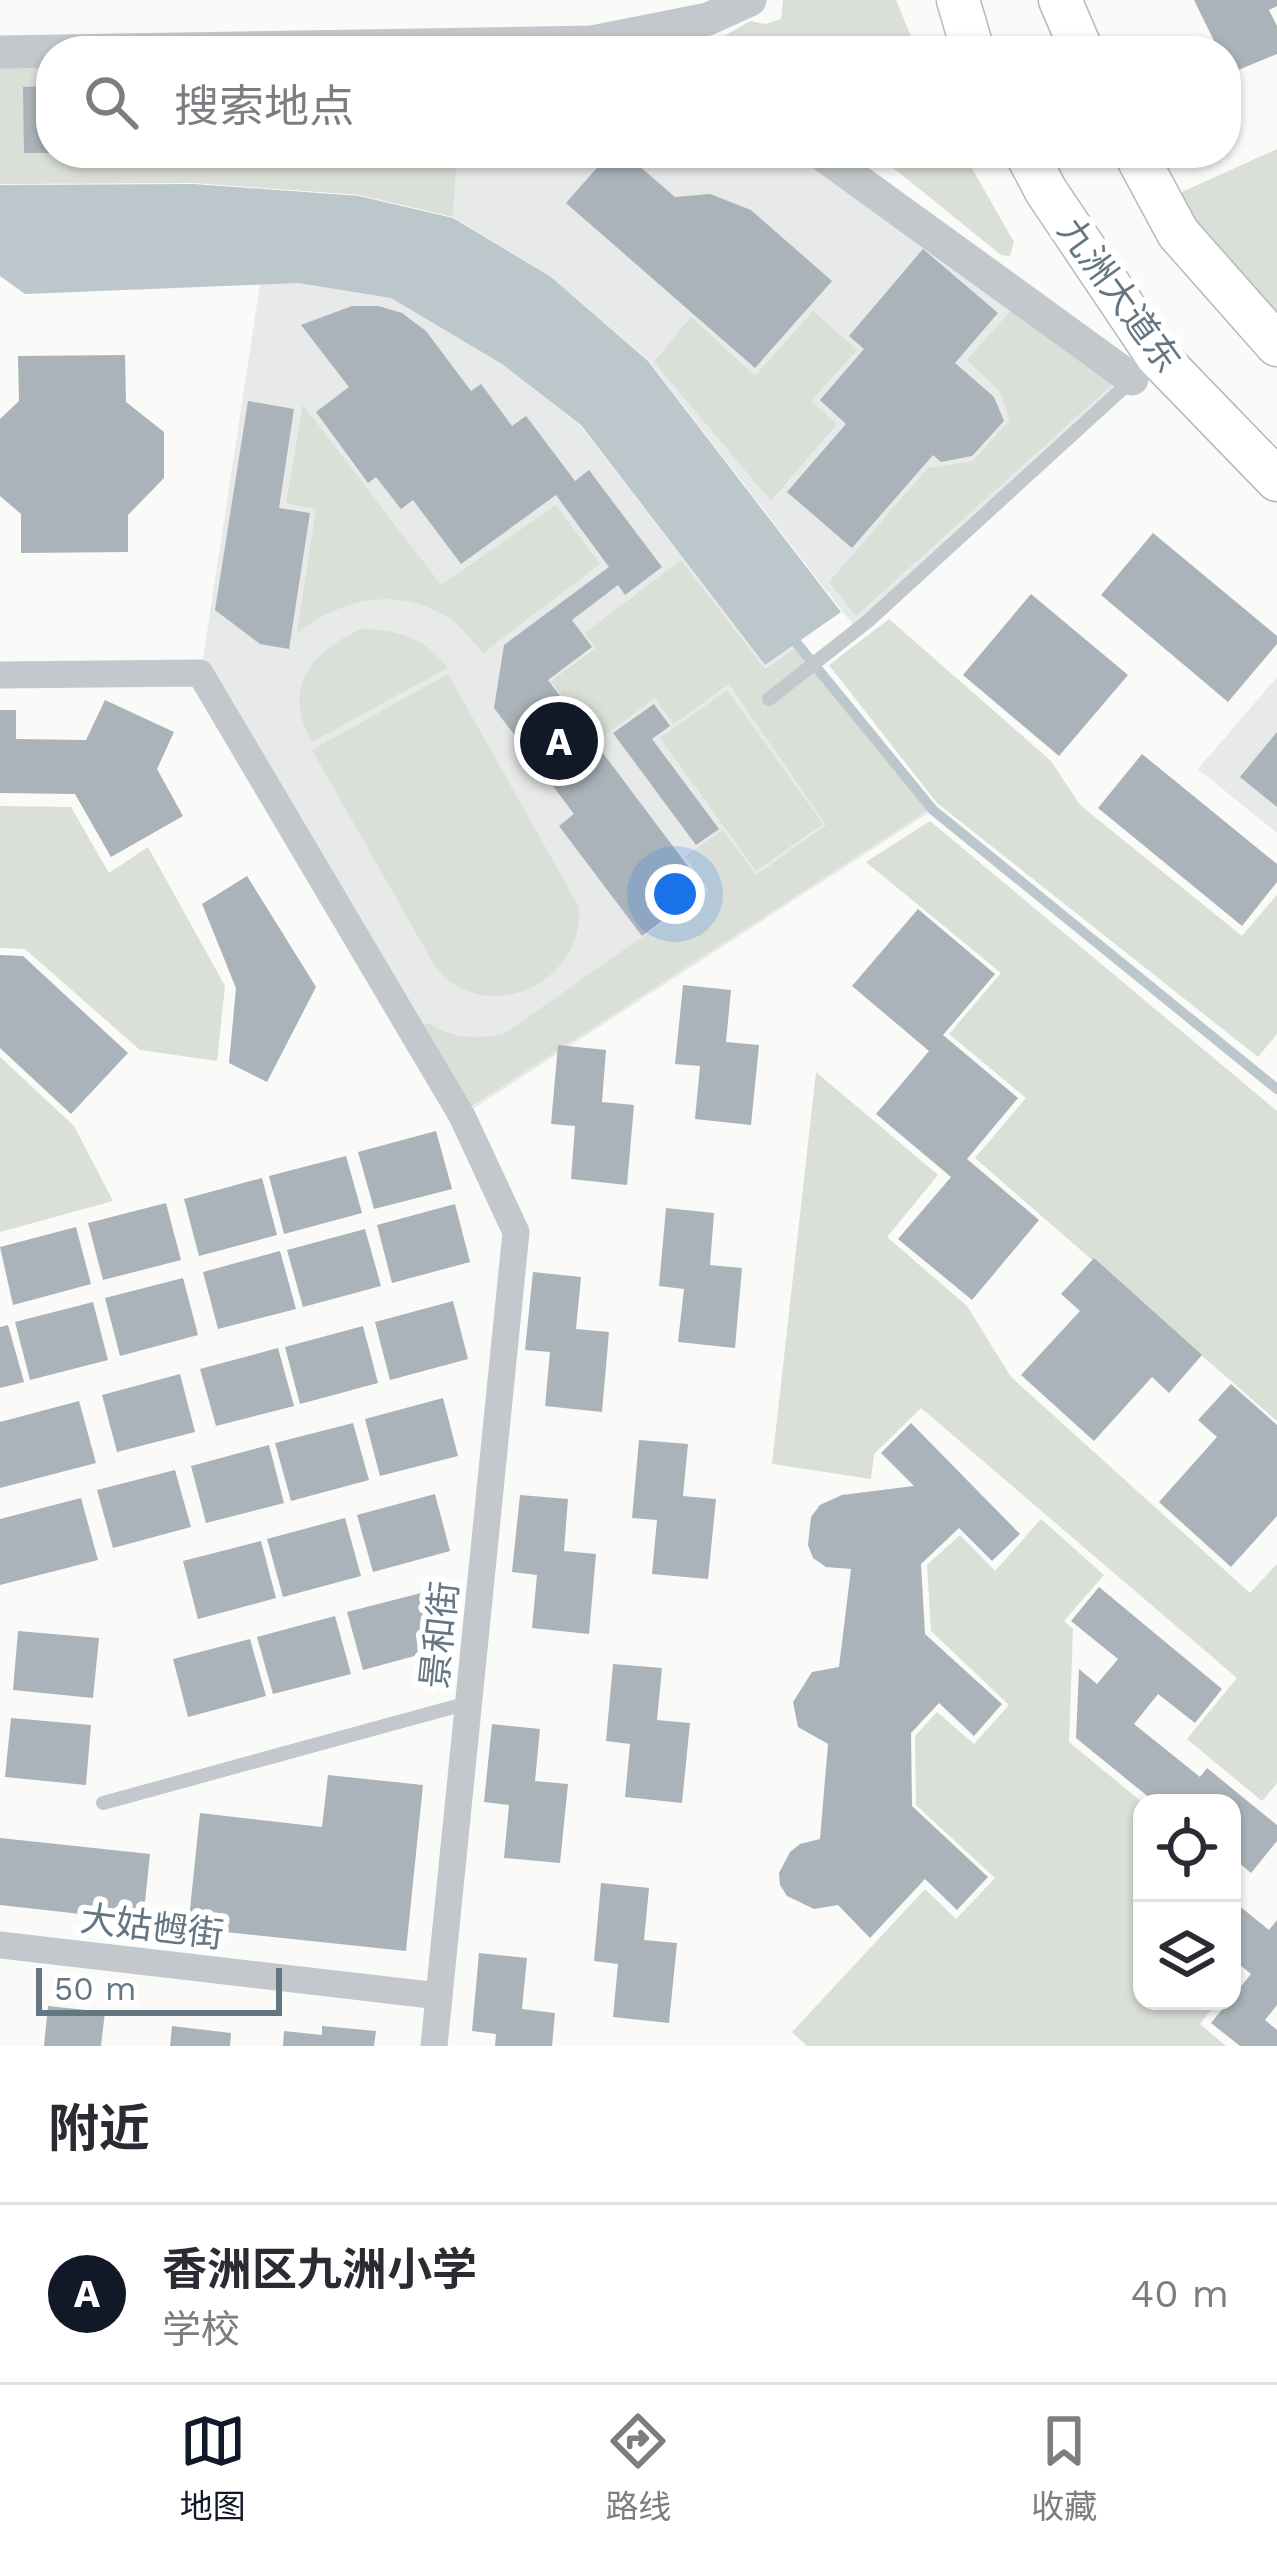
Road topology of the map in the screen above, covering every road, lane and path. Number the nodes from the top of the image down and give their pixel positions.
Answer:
1 (750, 0) edge
2 (958, 0) edge
3 (1060, 0) edge
4 (645, 36) edge
5 (969, 36) edge
6 (1076, 36) edge
7 (0, 52) edge
8 (36, 52) edge
9 (843, 168) edge
10 (1034, 168) edge
11 (1144, 168) edge
12 (1277, 345) edge
13 (1145, 367) junction
14 (1277, 480) edge
15 (0, 675) edge
16 (769, 699) dead end
17 (468, 1703) junction
18 (103, 1803) dead end
19 (0, 1945) edge
20 (439, 1996) junction
21 (434, 2046) edge

1 - 4 street
2 - 5 main road
3 - 6 main road
7 - 8 street
9 - 13 street
10 - 13 main road, 九洲大道东
11 - 12 main road
13 - 14 main road, 九洲大道东
13 - 16 lane
15 - 17 street, 景和街
17 - 18 lane
17 - 20 street, 景和街
19 - 20 street, 大姑乸街
20 - 21 street, 景和街

